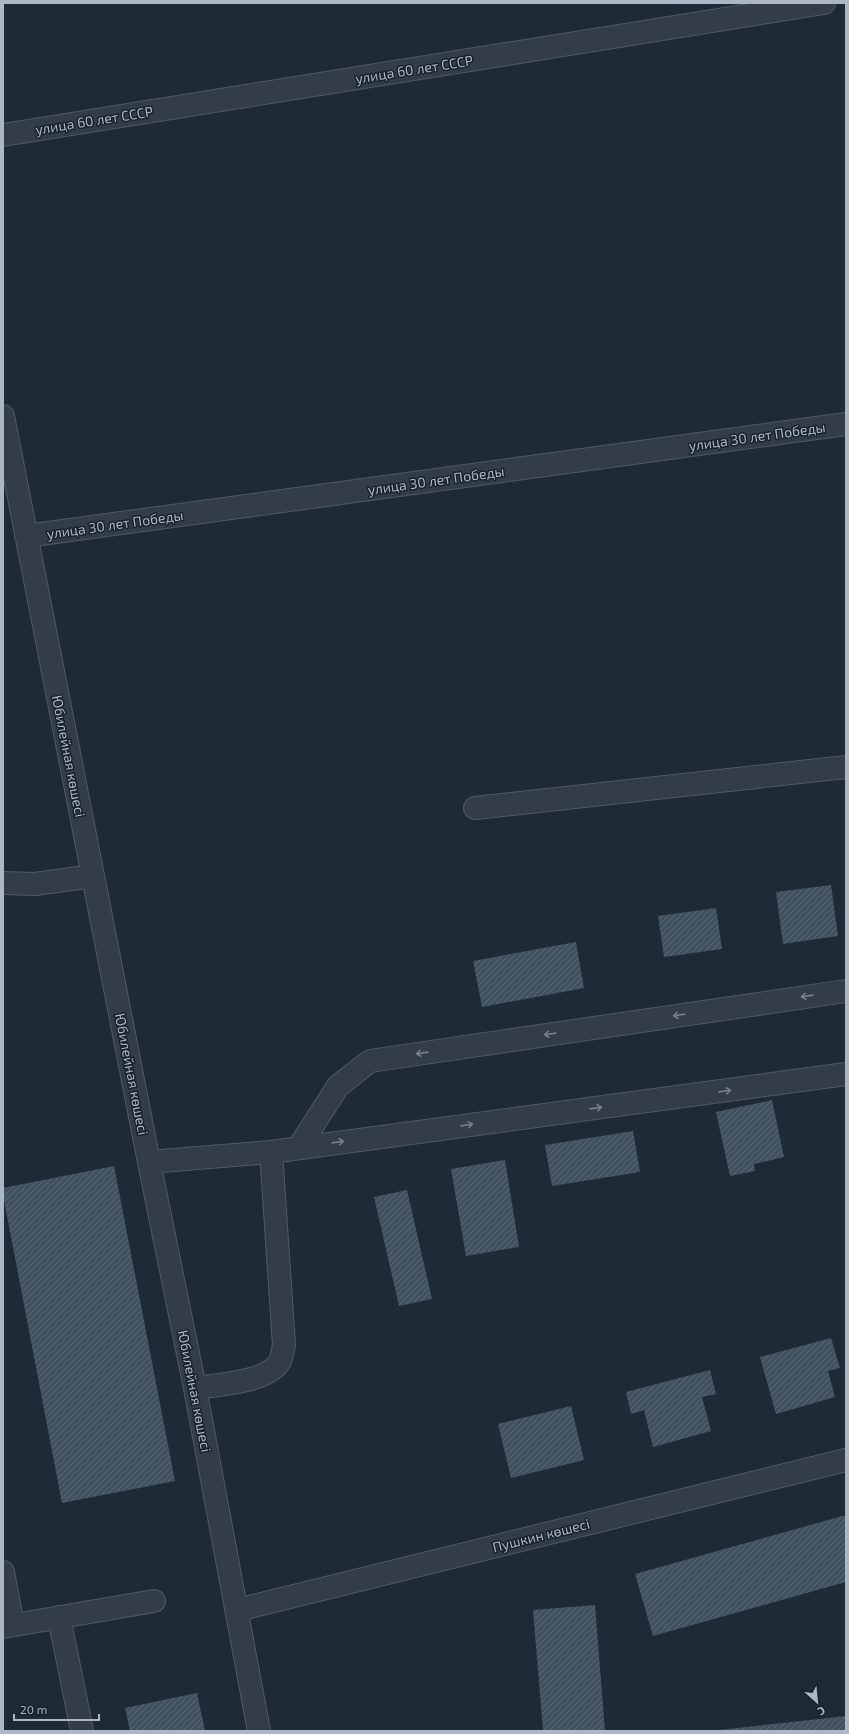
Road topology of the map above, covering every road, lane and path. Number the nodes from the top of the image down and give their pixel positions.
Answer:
1 (824, 3) edge
2 (3, 135) edge
3 (3, 416) edge
4 (846, 424) edge
5 (26, 536) junction
6 (846, 768) edge
7 (475, 808) dead end
8 (93, 876) junction
9 (3, 883) edge
10 (846, 991) edge
11 (846, 1074) edge
12 (299, 1147) junction
13 (270, 1152) junction
14 (149, 1162) junction
15 (195, 1388) junction
16 (846, 1460) edge
17 (3, 1572) edge
18 (154, 1601) dead end
19 (237, 1610) junction
20 (59, 1618) junction
21 (8, 1626) edge
22 (82, 1731) edge
23 (259, 1731) edge

1 - 2 street, улица 60 лет СССР
3 - 5 street, Юбилейная көшесі
4 - 5 street, улица 30 лет Победы
5 - 8 street, Юбилейная көшесі
6 - 7 street
8 - 9 street
8 - 14 street, Юбилейная көшесі
10 -> 12 street
12 -> 11 street
12 - 13 street
13 - 14 street
13 - 15 street
14 - 15 street, Юбилейная көшесі
15 - 19 street, Юбилейная көшесі
16 - 19 street, Пушкин көшесі
17 - 21 street
18 - 20 street
19 - 23 street, Юбилейная көшесі
20 - 21 street
20 - 22 street

